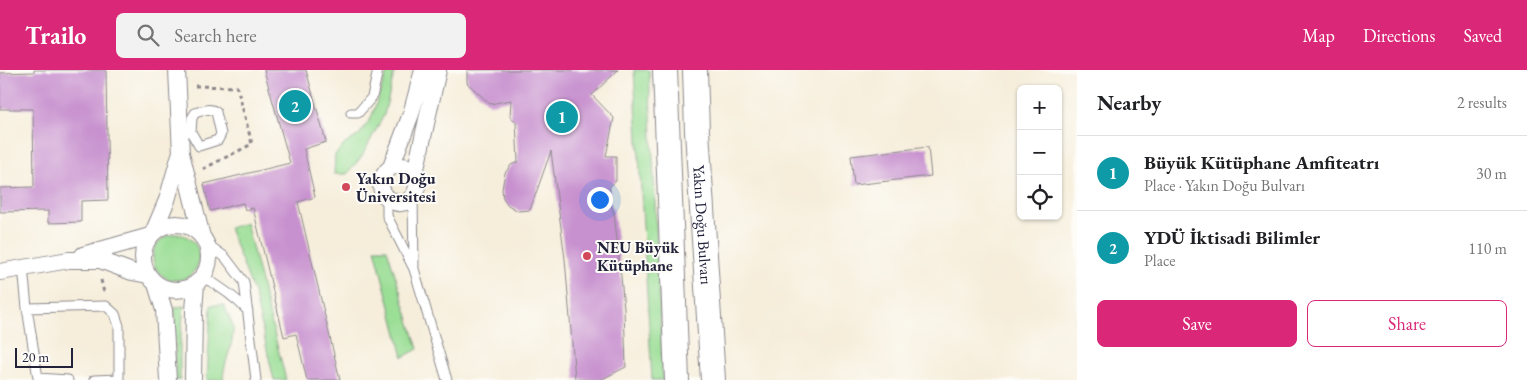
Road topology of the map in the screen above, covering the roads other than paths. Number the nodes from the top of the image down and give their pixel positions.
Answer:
1 (177, 70) edge
2 (378, 70) edge
3 (423, 70) edge
4 (438, 70) edge
5 (665, 70) edge
6 (695, 70) edge
7 (351, 113) dead end
8 (181, 152) junction
9 (391, 167) junction
10 (415, 173) junction
11 (413, 196) junction
12 (387, 198) junction
13 (151, 235) junction
14 (205, 240) junction
15 (70, 260) junction
16 (23, 268) junction
17 (414, 269) junction
18 (0, 272) edge
19 (152, 280) junction
20 (200, 281) junction
21 (27, 308) junction
22 (248, 311) junction
23 (68, 380) edge
24 (94, 380) edge
25 (119, 380) edge
26 (168, 380) edge
27 (193, 380) edge
28 (256, 380) edge
29 (447, 380) edge
30 (677, 380) edge
31 (713, 380) edge

1 - 8 street
2 - 7 lane
3 - 9 street
4 - 10 street
5 - 30 main road
6 - 31 main road, Yakın Doğu Bulvarı
8 - 13 street
8 - 14 street
9 - 10 street
9 - 12 street
10 - 11 street
11 - 12 street
11 - 17 lane
12 - 17 lane
13 - 14 street
13 - 15 street
13 - 19 street
14 - 20 street
14 - 22 lane
15 - 16 street
15 - 19 street
16 - 18 street
16 - 21 lane
17 - 29 lane
19 - 20 street
19 - 26 street
20 - 22 lane
20 - 27 street
21 - 23 lane
21 - 25 lane
22 - 28 lane
24 - 25 lane

